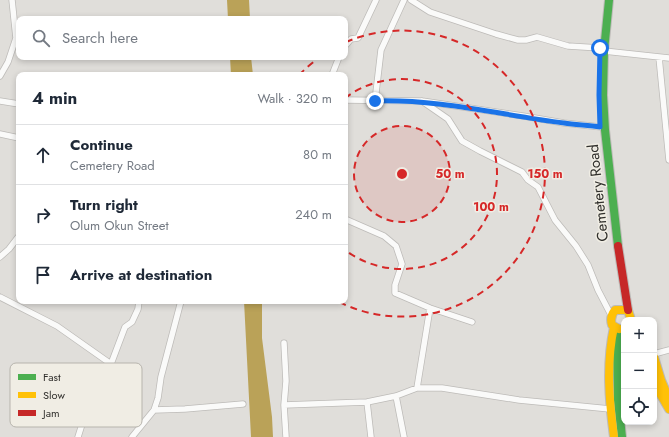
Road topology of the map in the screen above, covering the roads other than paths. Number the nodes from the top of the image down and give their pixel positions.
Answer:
1 (12, 0) edge
2 (376, 0) edge
3 (404, 0) edge
4 (411, 0) edge
5 (605, 0) edge
6 (609, 0) edge
7 (348, 42) edge
8 (602, 49) junction
9 (659, 57) junction
10 (669, 58) edge
11 (338, 60) edge
12 (333, 72) edge
13 (0, 76) edge
14 (348, 100) edge
15 (0, 101) edge
16 (375, 101) junction
17 (422, 101) junction
18 (16, 104) edge
19 (600, 127) junction
20 (0, 134) edge
21 (16, 137) edge
22 (669, 160) edge
23 (348, 220) edge
24 (16, 240) edge
25 (0, 256) edge
26 (0, 297) edge
27 (139, 304) edge
28 (180, 304) edge
29 (430, 308) junction
30 (625, 309) junction
31 (611, 315) junction
32 (629, 317) edge
33 (472, 322) dead end
34 (620, 328) edge
35 (284, 342) dead end
36 (669, 350) edge
37 (657, 353) edge
38 (110, 363) edge
39 (111, 363) edge
40 (657, 367) edge
41 (417, 388) junction
42 (657, 388) edge
43 (396, 396) junction
44 (669, 399) edge
45 (367, 402) junction
46 (243, 404) dead end
47 (284, 405) junction
48 (610, 409) junction
49 (669, 409) edge
50 (154, 410) junction
51 (142, 425) edge
52 (81, 427) edge
53 (140, 427) edge
54 (78, 437) edge
55 (132, 437) edge
56 (286, 437) edge
57 (370, 437) edge
58 (404, 437) edge
59 (614, 437) edge
60 (622, 437) edge

1 - 13 street
2 - 7 street
3 - 16 street
4 - 8 street
5 - 8 main road, Cemetery Road
6 - 8 main road, Cemetery Road
8 - 9 street
8 - 19 main road, Cemetery Road
8 - 30 main road, Cemetery Road
9 - 10 street
9 - 22 street
11 - 12 street
14 - 16 street
15 - 18 street
16 - 17 street
17 - 19 street
17 - 31 street
19 - 30 main road, Cemetery Road
20 - 21 street
23 - 29 street
24 - 25 street
26 - 38 street
27 - 39 street
28 - 50 street
29 - 33 street
29 - 41 street
30 - 31 main road
30 - 32 main road
31 - 34 main road
34 - 48 main road
34 - 60 main road
35 - 47 street
36 - 37 street
40 - 44 main road
41 - 43 street
41 - 48 street
42 - 49 main road
43 - 45 street
43 - 58 street
45 - 47 street
45 - 57 street
46 - 50 street
47 - 56 street
48 - 59 main road
50 - 51 street
52 - 54 street
53 - 55 street

